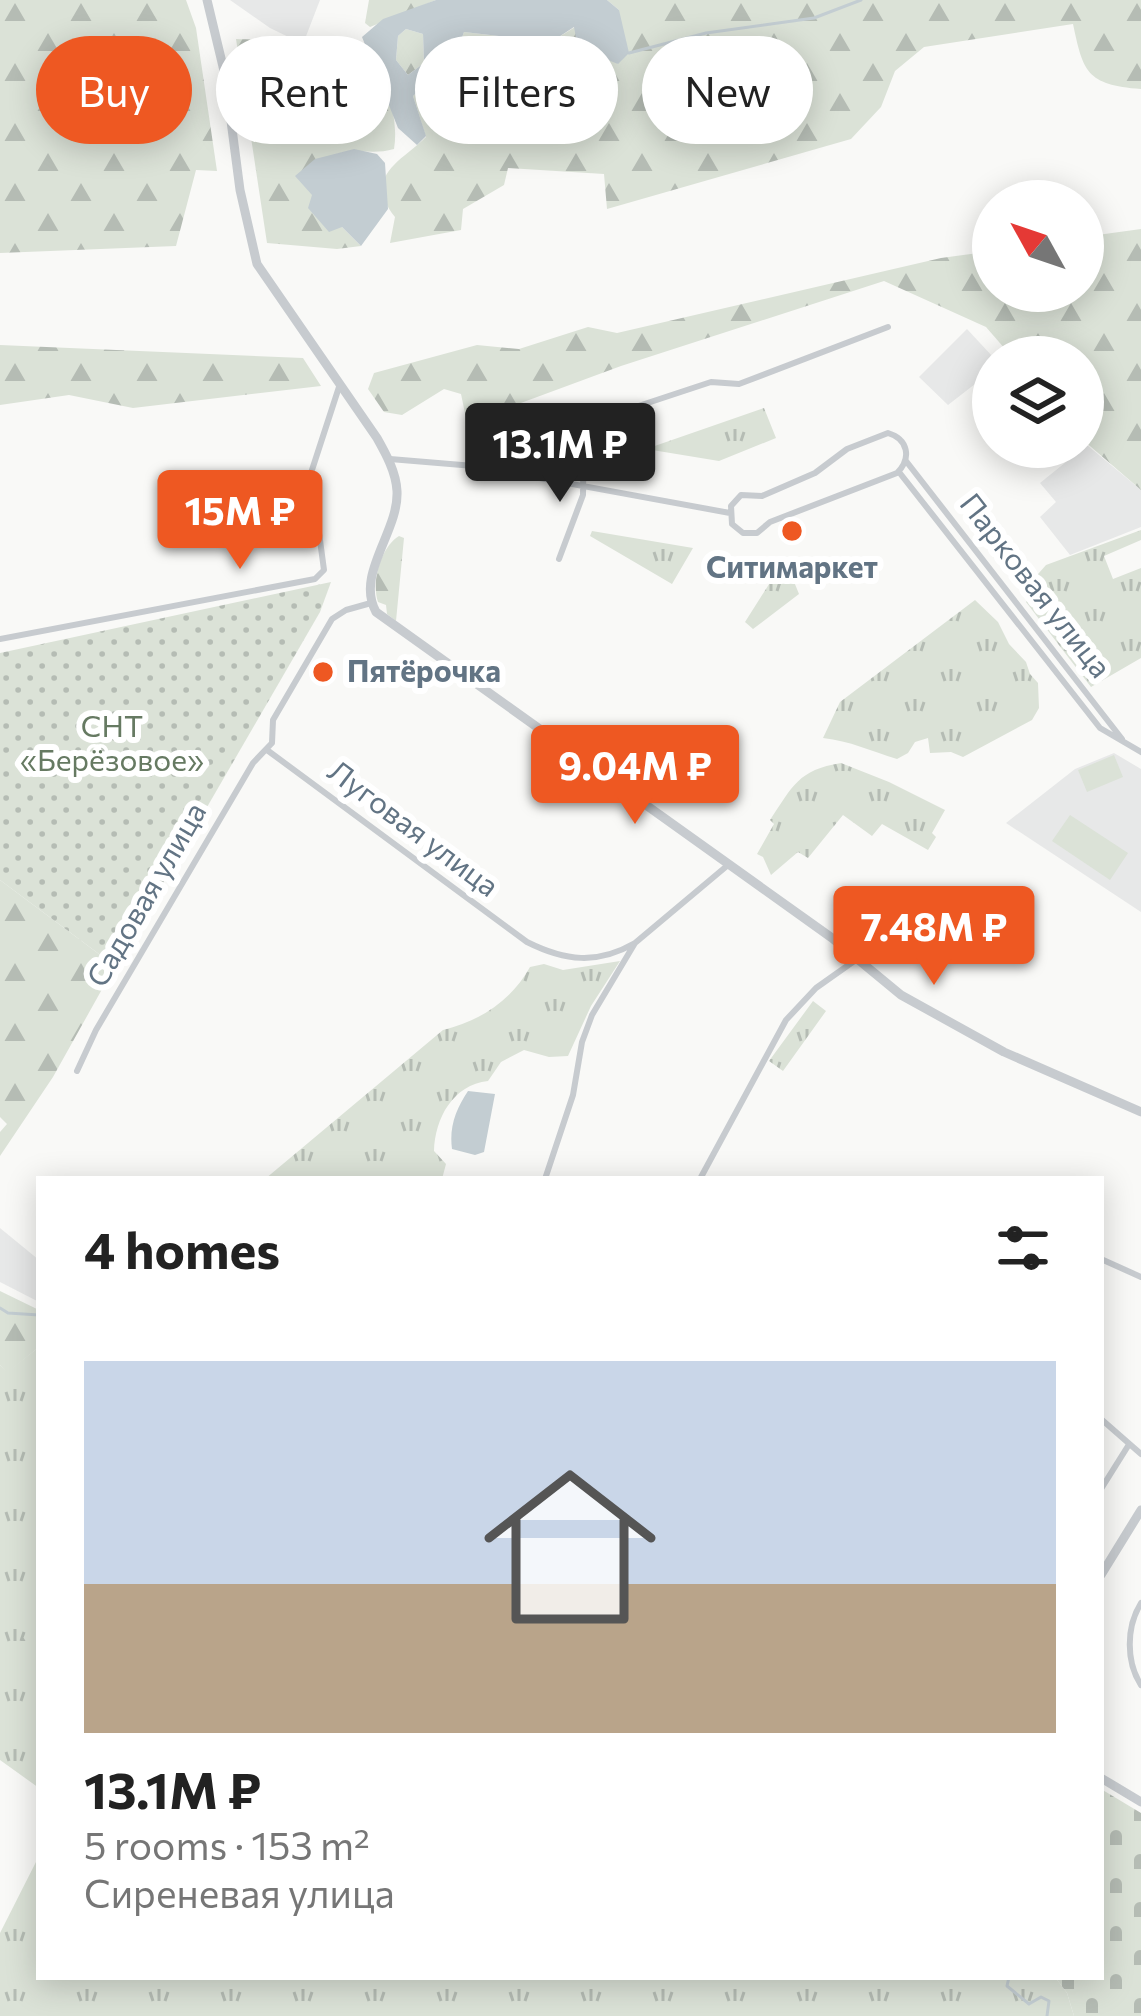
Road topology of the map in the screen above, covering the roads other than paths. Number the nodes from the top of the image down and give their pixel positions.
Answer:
1 (207, 0) edge
2 (888, 327) dead end
3 (339, 383) junction
4 (389, 459) junction
5 (906, 461) junction
6 (896, 473) junction
7 (584, 489) junction
8 (730, 513) junction
9 (560, 559) dead end
10 (371, 603) junction
11 (0, 638) edge
12 (1124, 742) junction
13 (267, 750) junction
14 (1141, 752) edge
15 (728, 865) junction
16 (635, 944) junction
17 (857, 959) junction
18 (76, 1071) dead end
19 (1141, 1112) edge
20 (546, 1176) edge
21 (702, 1176) edge
22 (1104, 1259) edge
23 (1141, 1277) edge
24 (1104, 1422) edge
25 (1128, 1446) junction
26 (1141, 1454) edge
27 (1104, 1484) edge
28 (1141, 1510) edge
29 (1104, 1570) edge
30 (1141, 1603) edge
31 (1141, 1685) edge
32 (1104, 1780) edge
33 (1141, 1802) edge

1 - 3 street
2 - 7 street
3 - 4 street
3 - 11 street
4 - 7 street
4 - 10 street
5 - 6 street
5 - 8 street
5 - 12 street, Парковая улица
6 - 8 street
6 - 12 street, Парковая улица
7 - 8 street
7 - 9 street
10 - 13 street, Садовая улица
10 - 15 street
12 - 14 street, Парковая улица
13 - 16 street, Луговая улица
13 - 18 street, Садовая улица
15 - 16 street
15 - 17 street
16 - 20 street
17 - 19 street
17 - 21 street
22 - 23 street
24 - 25 street
25 - 26 street
25 - 27 street
28 - 29 street
30 - 31 street
32 - 33 street

